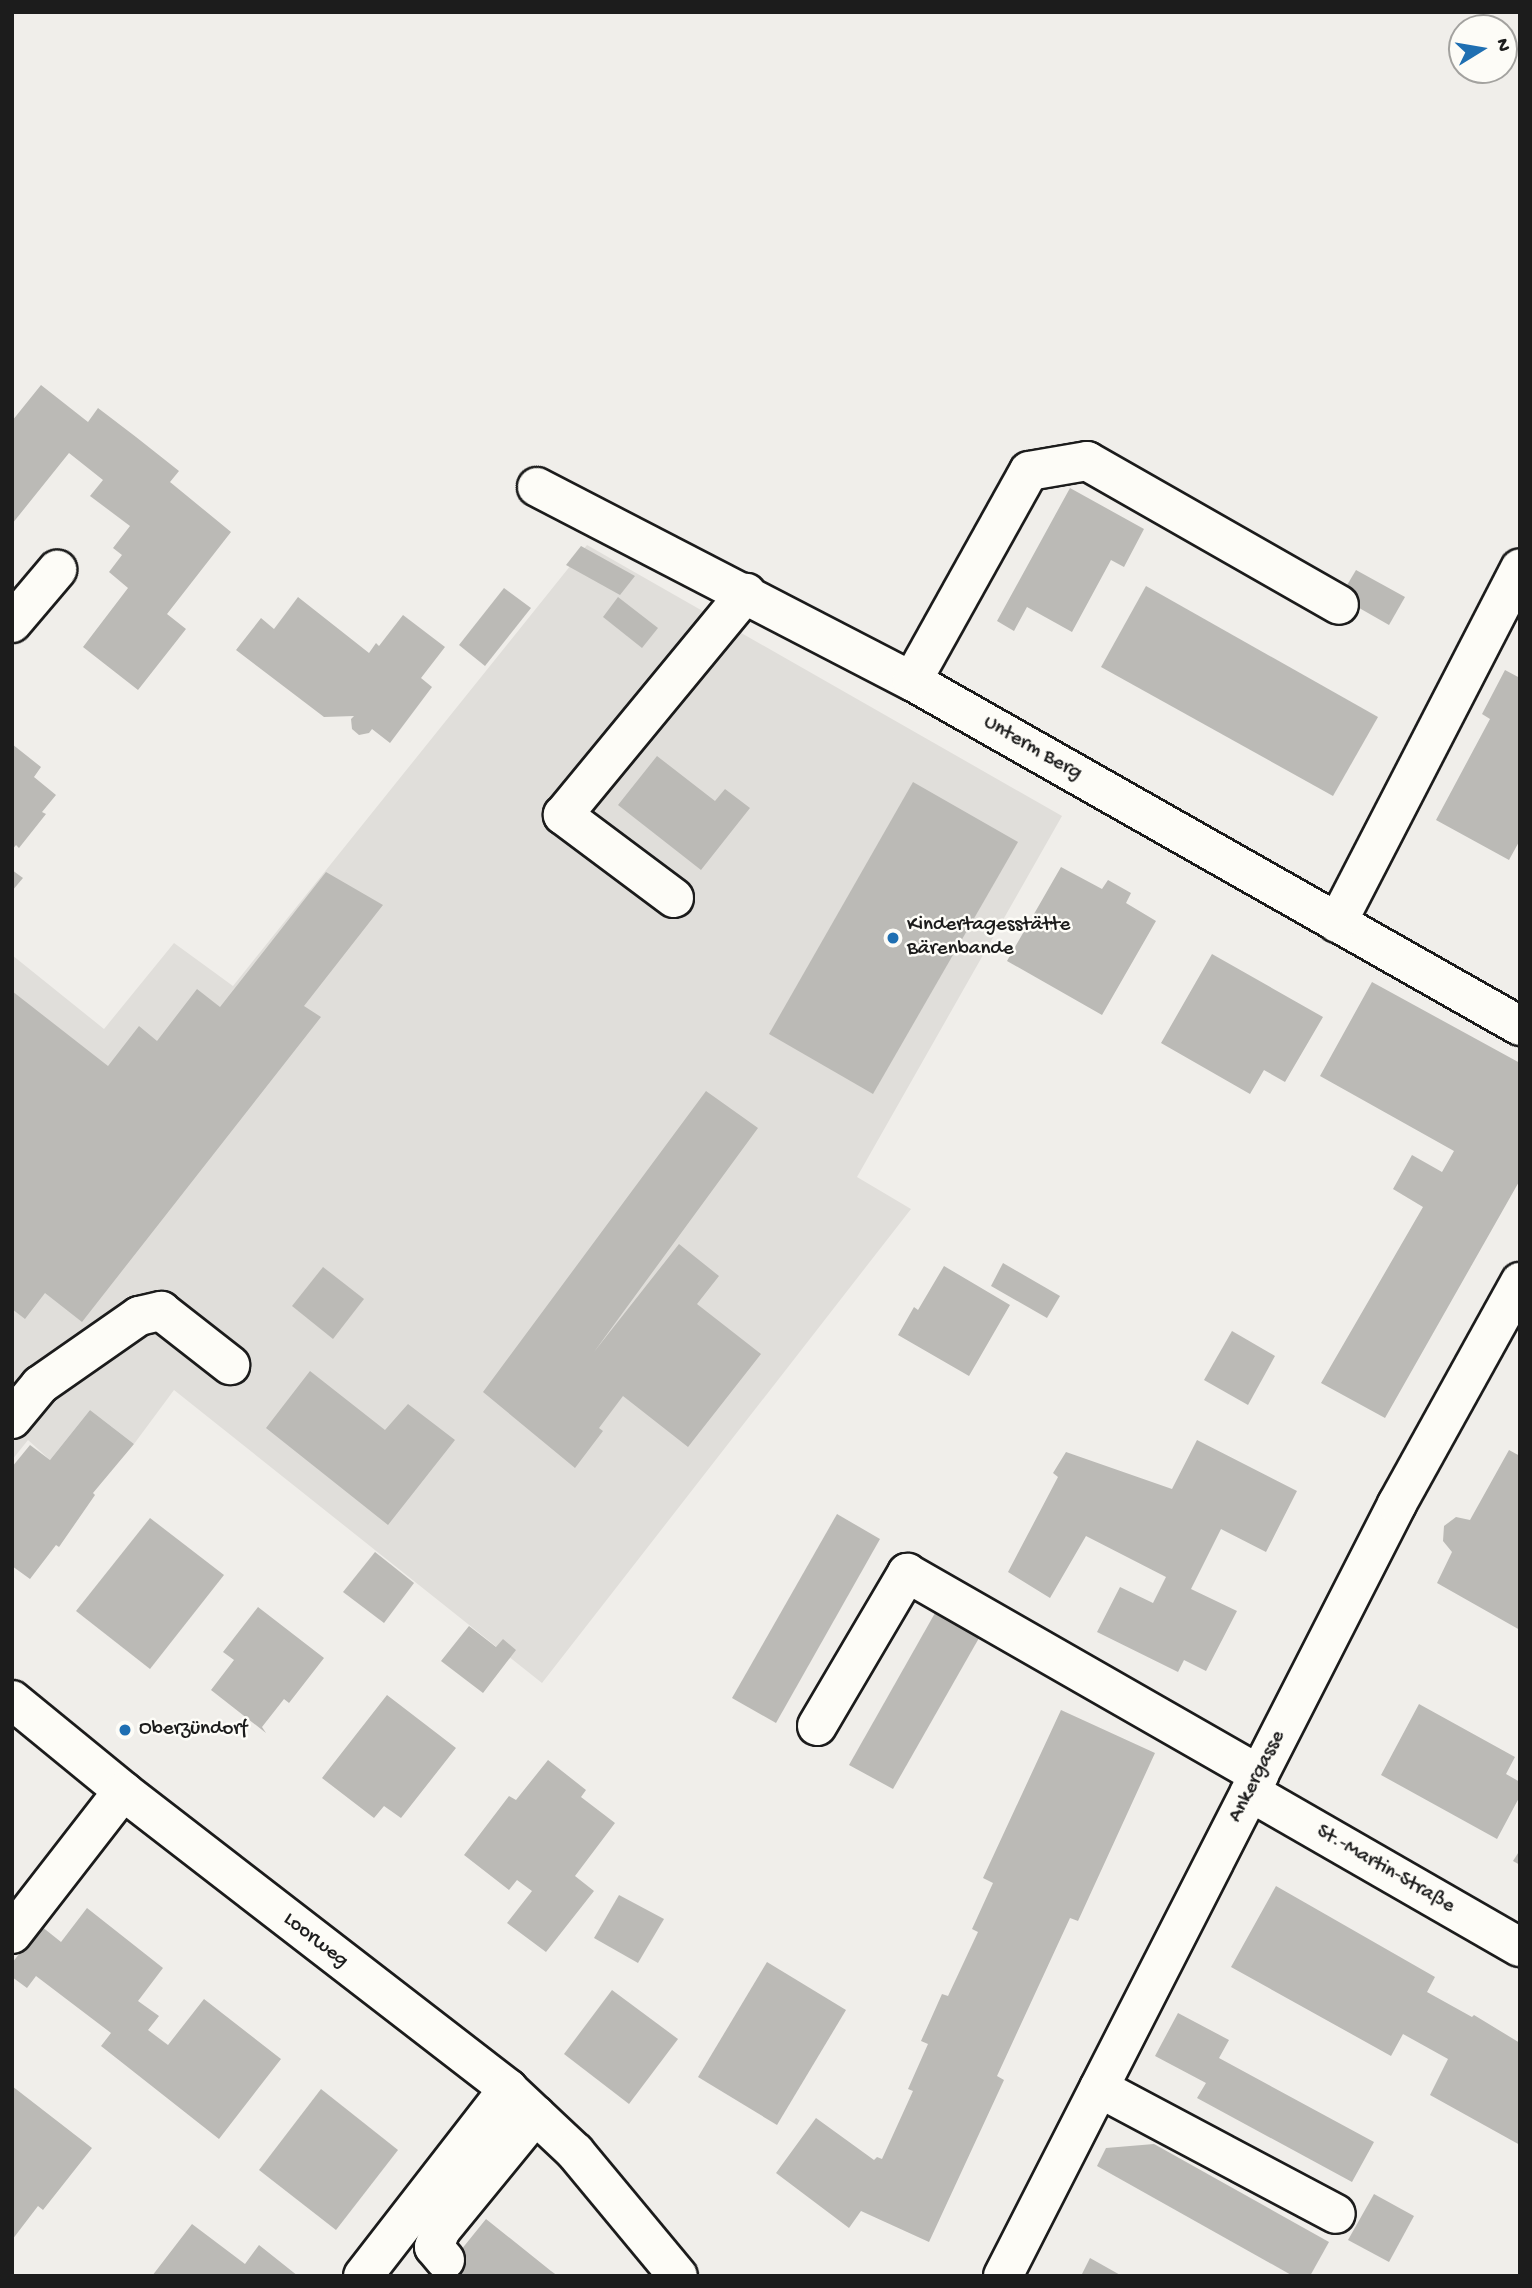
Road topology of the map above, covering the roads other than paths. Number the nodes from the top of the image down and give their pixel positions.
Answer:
1 (537, 487) dead end
2 (1520, 568) edge
3 (57, 570) dead end
4 (746, 593) junction
5 (1339, 605) dead end
6 (12, 624) edge
7 (912, 681) junction
8 (674, 898) dead end
9 (1337, 923) junction
10 (1520, 1026) edge
11 (1520, 1282) edge
12 (230, 1365) dead end
13 (12, 1419) edge
14 (12, 1700) edge
15 (817, 1726) dead end
16 (1254, 1783) junction
17 (123, 1791) junction
18 (12, 1934) edge
19 (1520, 1947) edge
20 (1099, 2088) junction
21 (508, 2089) junction
22 (536, 2115) junction
23 (1336, 2214) dead end
24 (445, 2260) dead end
25 (363, 2276) edge
26 (678, 2276) edge
27 (1003, 2276) edge

1 - 4 street, Unterm Berg
2 - 9 street
3 - 6 street
4 - 7 street, Unterm Berg
4 - 8 street
5 - 7 street
7 - 9 street, Unterm Berg
9 - 10 street, Unterm Berg
11 - 16 street, Ankergasse
12 - 13 street
14 - 17 street, Loorweg
15 - 16 street, St.-Martin-Straße
16 - 19 street, St.-Martin-Straße
16 - 20 street, Ankergasse
17 - 18 street
17 - 21 street, Loorweg
20 - 23 street
20 - 27 street, Ankergasse
21 - 22 street, Loorweg
21 - 25 street
22 - 24 street
22 - 26 street, Loorweg

